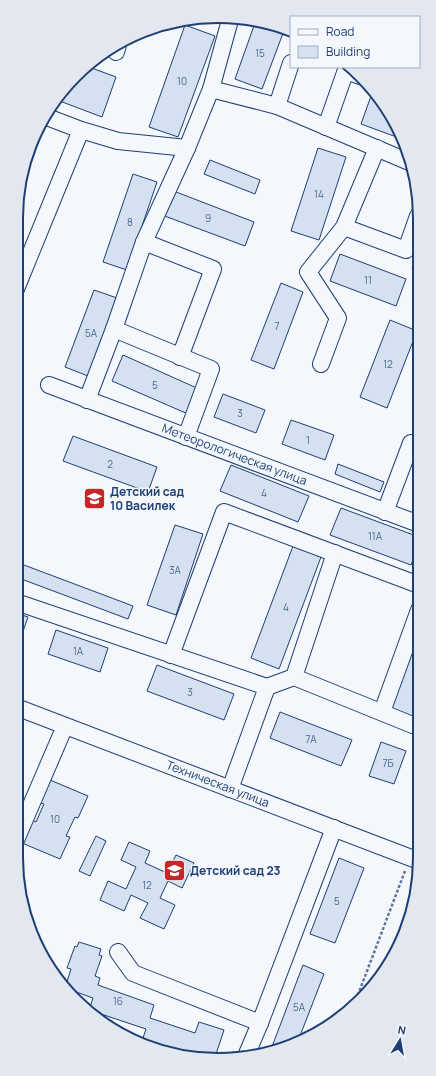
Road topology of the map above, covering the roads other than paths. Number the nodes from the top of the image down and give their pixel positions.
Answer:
1 (229, 23) edge
2 (290, 66) edge
3 (350, 74) edge
4 (211, 88) junction
5 (277, 106) junction
6 (50, 118) edge
7 (326, 127) junction
8 (81, 130) junction
9 (187, 148) junction
10 (377, 148) junction
11 (404, 160) edge
12 (344, 227) junction
13 (413, 230) edge
14 (144, 242) junction
15 (23, 271) edge
16 (114, 330) junction
17 (180, 357) junction
18 (321, 364) dead end
19 (49, 386) dead end
20 (87, 400) junction
21 (186, 437) junction
22 (411, 443) dead end
23 (385, 512) junction
24 (413, 522) edge
25 (335, 553) junction
26 (413, 583) edge
27 (23, 604) edge
28 (413, 627) edge
29 (171, 654) junction
30 (294, 677) junction
31 (267, 687) junction
32 (23, 710) edge
33 (382, 712) junction
34 (413, 725) edge
35 (66, 726) junction
36 (230, 789) junction
37 (23, 824) edge
38 (334, 828) junction
39 (413, 859) edge
40 (118, 952) dead end
41 (260, 1023) junction
42 (248, 1050) edge

1 - 4 street
2 - 5 street
3 - 7 street
4 - 5 street
4 - 9 street
5 - 7 street
6 - 8 street
7 - 10 street
8 - 9 street
8 - 15 street
9 - 14 street
10 - 11 street
10 - 12 street
12 - 13 street
12 - 18 street
14 - 16 street
14 - 17 street
16 - 17 street
16 - 20 street
17 - 21 street
19 - 20 street, Метеорологическая улица
20 - 21 street, Метеорологическая улица
21 - 23 street, Метеорологическая улица
22 - 23 street
23 - 24 street, Метеорологическая улица
25 - 26 street
25 - 29 street
25 - 30 street
27 - 29 street
28 - 33 street
29 - 31 street
30 - 31 street
30 - 33 street
31 - 36 street
32 - 35 street, Техническая улица
33 - 34 street
35 - 36 street, Техническая улица
35 - 37 street
36 - 38 street, Техническая улица
38 - 39 street, Техническая улица
38 - 41 street
40 - 41 street
41 - 42 street

